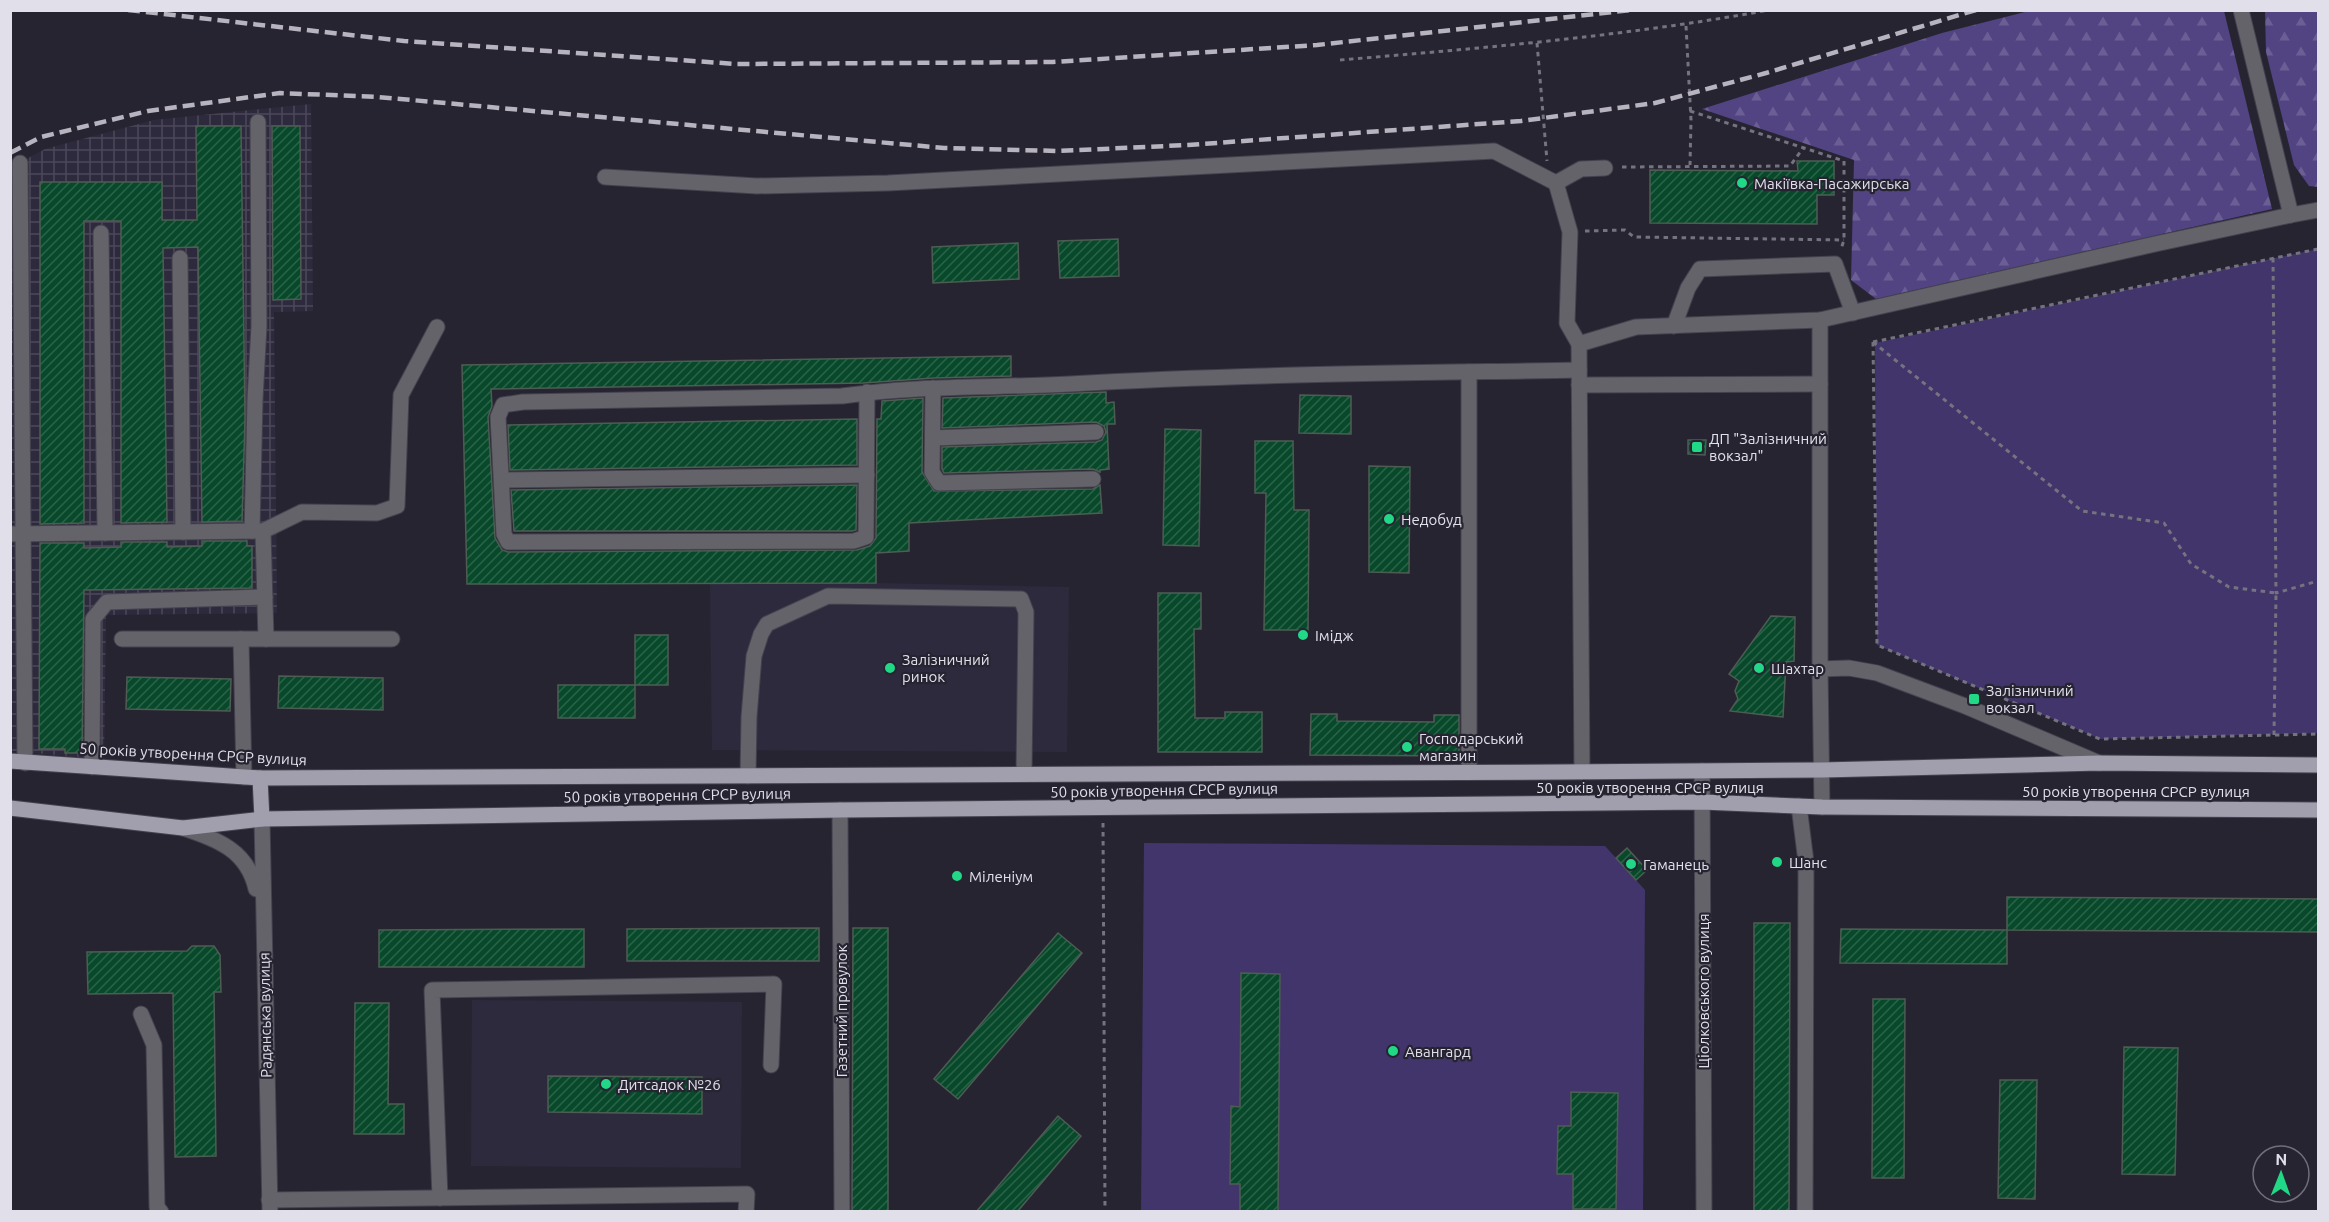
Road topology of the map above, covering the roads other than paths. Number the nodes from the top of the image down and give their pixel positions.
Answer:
1 (2241, 10) edge
2 (258, 122) dead end
3 (20, 163) dead end
4 (1605, 168) road end
5 (604, 177) dead end
6 (1556, 183) junction
7 (2319, 210) edge
8 (2291, 215) junction
9 (101, 233) dead end
10 (180, 258) dead end
11 (1853, 313) junction
12 (1820, 320) junction
13 (1674, 326) junction
14 (437, 327) dead end
15 (1579, 344) junction
16 (1579, 370) junction
17 (1469, 372) junction
18 (1820, 384) junction
19 (1579, 386) junction
20 (933, 388) junction
21 (867, 392) junction
22 (1096, 432) dead end
23 (933, 438) junction
24 (867, 475) junction
25 (1093, 479) dead end
26 (501, 480) junction
27 (258, 531) junction
28 (183, 532) junction
29 (105, 533) junction
30 (17, 534) edge
31 (265, 597) junction
32 (122, 639) dead end
33 (241, 639) junction
34 (266, 639) junction
35 (392, 639) dead end
36 (1820, 669) junction
37 (18, 762) edge
38 (2099, 763) junction
39 (2319, 765) edge
40 (92, 767) junction
41 (1822, 770) junction
42 (1702, 771) junction
43 (1469, 772) junction
44 (1582, 772) junction
45 (1024, 774) junction
46 (748, 776) junction
47 (244, 777) junction
48 (260, 778) junction
49 (1702, 802) junction
50 (1799, 806) junction
51 (1822, 807) junction
52 (10, 808) edge
53 (840, 810) junction
54 (2319, 810) edge
55 (262, 819) junction
56 (183, 828) junction
57 (263, 917) junction
58 (141, 1014) dead end
59 (771, 1065) dead end
60 (440, 1198) junction
61 (320, 1205) edge
62 (270, 1206) edge
63 (161, 1212) edge
64 (746, 1212) edge
65 (842, 1212) edge
66 (1704, 1212) edge
67 (1805, 1212) edge

1 - 8 street
2 - 27 street
3 - 30 street
4 - 6 street
5 - 6 street
6 - 15 street
7 - 8 street
8 - 11 street
9 - 29 street
10 - 28 street
11 - 12 street
11 - 13 street
12 - 13 street
12 - 18 street
13 - 15 street
14 - 27 street
15 - 16 street
16 - 17 street
16 - 19 street
17 - 20 street
17 - 43 street
18 - 19 street
18 - 36 street
19 - 44 street
20 - 21 street
20 - 23 street
21 - 24 street
21 - 26 street
22 - 23 street
23 - 25 street
24 - 26 street
24 - 26 street
27 - 28 street
27 - 31 street
28 - 29 street
29 - 30 street
30 - 37 street
31 - 34 street
31 - 40 street
32 - 33 street
33 - 34 street
33 - 47 street
34 - 35 street
36 - 38 street
36 - 41 street
37 - 40 main road, 50 років утворення СРСР вулиця
38 - 39 main road, 50 років утворення СРСР вулиця
38 - 41 main road, 50 років утворення СРСР вулиця
40 - 47 main road, 50 років утворення СРСР вулиця
41 - 42 main road, 50 років утворення СРСР вулиця
41 - 51 street
42 - 44 main road, 50 років утворення СРСР вулиця
42 - 49 street, Ціолковського вулиця
43 - 44 main road, 50 років утворення СРСР вулиця
43 - 45 main road, 50 років утворення СРСР вулиця
45 - 46 main road, 50 років утворення СРСР вулиця
45 - 46 street
46 - 48 main road, 50 років утворення СРСР вулиця
47 - 48 main road, 50 років утворення СРСР вулиця
48 - 55 main road
49 - 50 main road, 50 років утворення СРСР вулиця
49 - 53 main road, 50 років утворення СРСР вулиця
49 - 66 street, Ціолковського вулиця
50 - 51 main road, 50 років утворення СРСР вулиця
50 - 67 street
51 - 54 main road, 50 років утворення СРСР вулиця
52 - 56 main road, 50 років утворення СРСР вулиця
53 - 55 main road, 50 років утворення СРСР вулиця
53 - 65 street, Газетний провулок
55 - 56 main road, 50 років утворення СРСР вулиця
55 - 57 street, Радянська вулиця
56 - 57 street
57 - 62 street, Радянська вулиця
58 - 63 street
59 - 60 street
60 - 61 street
60 - 64 street
61 - 62 street

